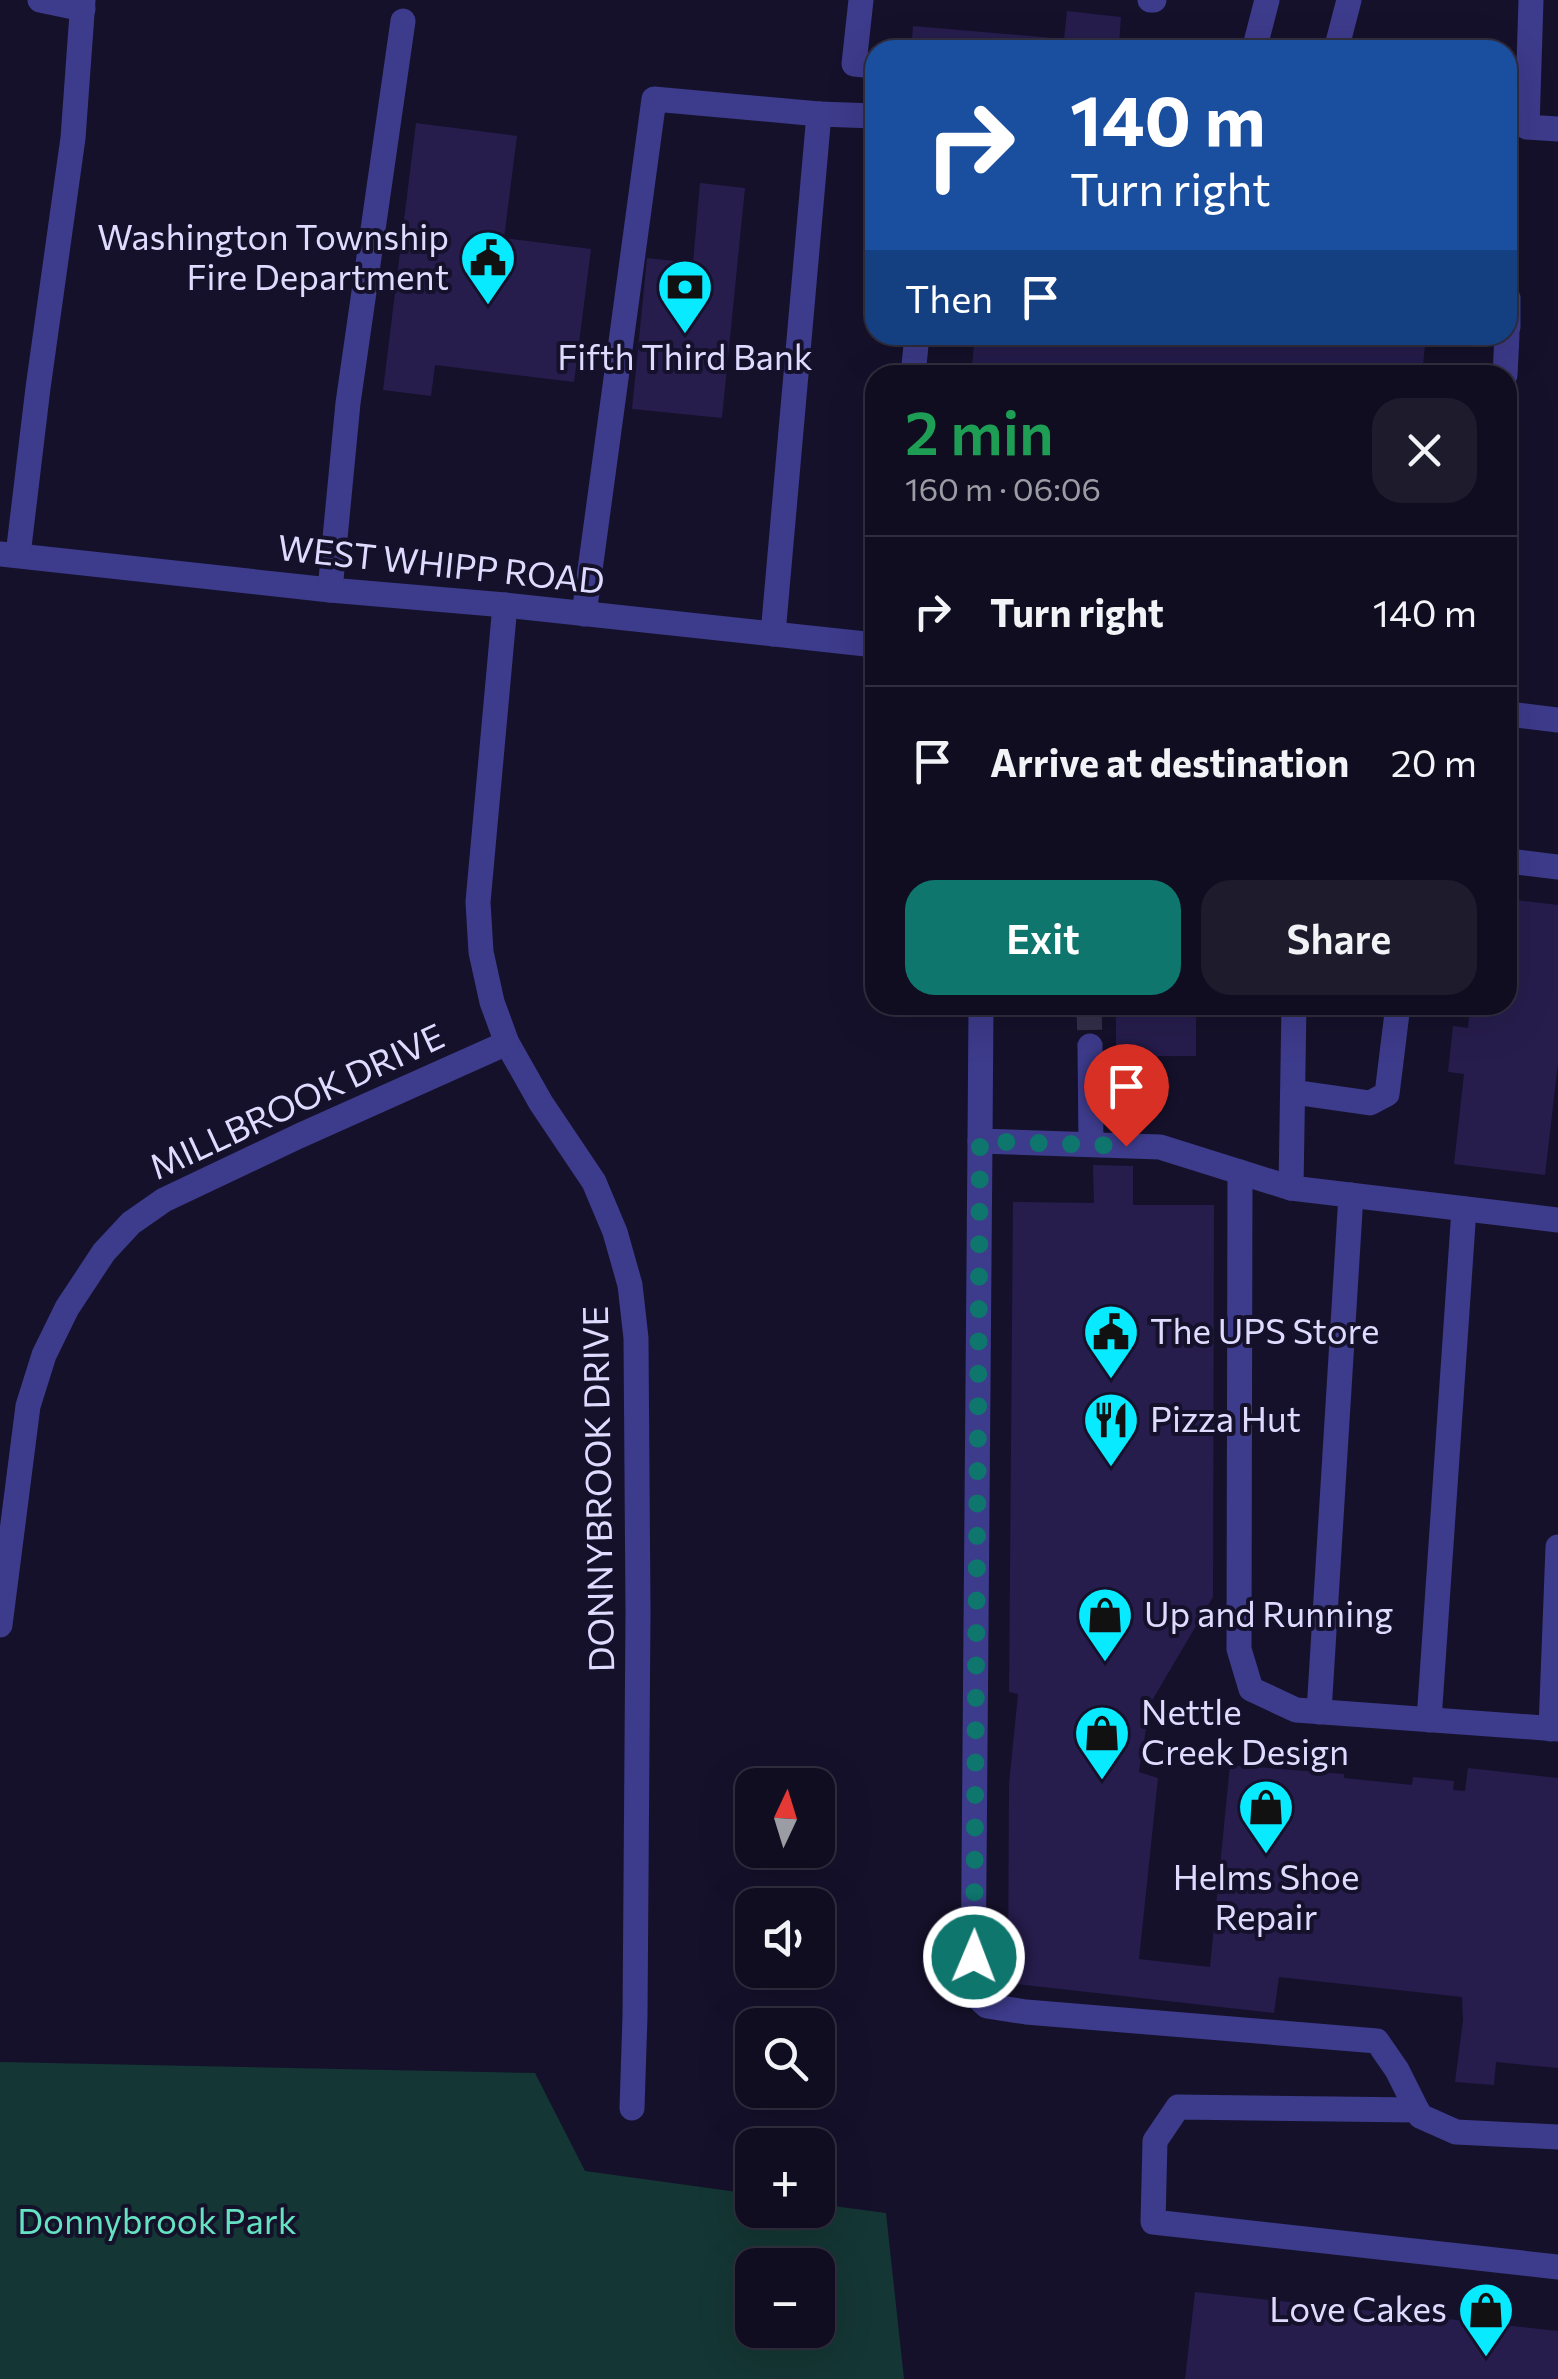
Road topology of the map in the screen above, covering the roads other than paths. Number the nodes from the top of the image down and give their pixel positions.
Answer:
1 (40, 0) edge
2 (862, 0) edge
3 (1267, 0) edge
4 (1349, 0) edge
5 (1532, 0) edge
6 (83, 4) edge
7 (404, 20) dead end
8 (1257, 40) edge
9 (1339, 40) edge
10 (865, 65) edge
11 (818, 114) junction
12 (865, 116) edge
13 (1558, 129) edge
14 (9, 554) edge
15 (330, 590) junction
16 (505, 605) junction
17 (584, 614) junction
18 (774, 634) junction
19 (865, 644) edge
20 (1517, 715) edge
21 (1558, 720) edge
22 (1517, 862) edge
23 (1558, 867) edge
24 (982, 1015) edge
25 (1294, 1015) edge
26 (1397, 1015) edge
27 (507, 1043) junction
28 (1090, 1046) tunnel mouth
29 (1293, 1092) junction
30 (980, 1141) junction
31 (1092, 1144) junction
32 (1240, 1172) junction
33 (1292, 1188) junction
34 (1351, 1195) junction
35 (1464, 1209) junction
36 (1558, 1220) edge
37 (1558, 1546) edge
38 (0, 1625) edge
39 (1319, 1712) junction
40 (1429, 1720) junction
41 (1554, 1729) edge
42 (632, 2108) dead end
43 (1417, 2110) junction
44 (1558, 2137) edge
45 (1558, 2267) edge

1 - 6 street
2 - 10 street
3 - 8 street
4 - 9 street
5 - 13 street
6 - 14 street
7 - 15 street
11 - 12 street
11 - 17 street
11 - 18 street
14 - 15 street, WEST WHIPP ROAD
15 - 16 street, WEST WHIPP ROAD
16 - 17 street, WEST WHIPP ROAD
16 - 27 street, DONNYBROOK DRIVE
17 - 18 street, WEST WHIPP ROAD
18 - 19 street, WEST WHIPP ROAD
20 - 21 street
22 - 23 street
24 - 30 street
25 - 29 street
26 - 29 street
27 - 38 street, MILLBROOK DRIVE
27 - 42 street, DONNYBROOK DRIVE
28 - 31 street
29 - 33 street
30 - 31 street
30 - 43 street
31 - 32 street
32 - 33 street
32 - 39 street
33 - 34 street
34 - 35 street
34 - 39 street
35 - 36 street
35 - 40 street
37 - 41 street
39 - 40 street
40 - 41 street
43 - 44 street
43 - 45 street

